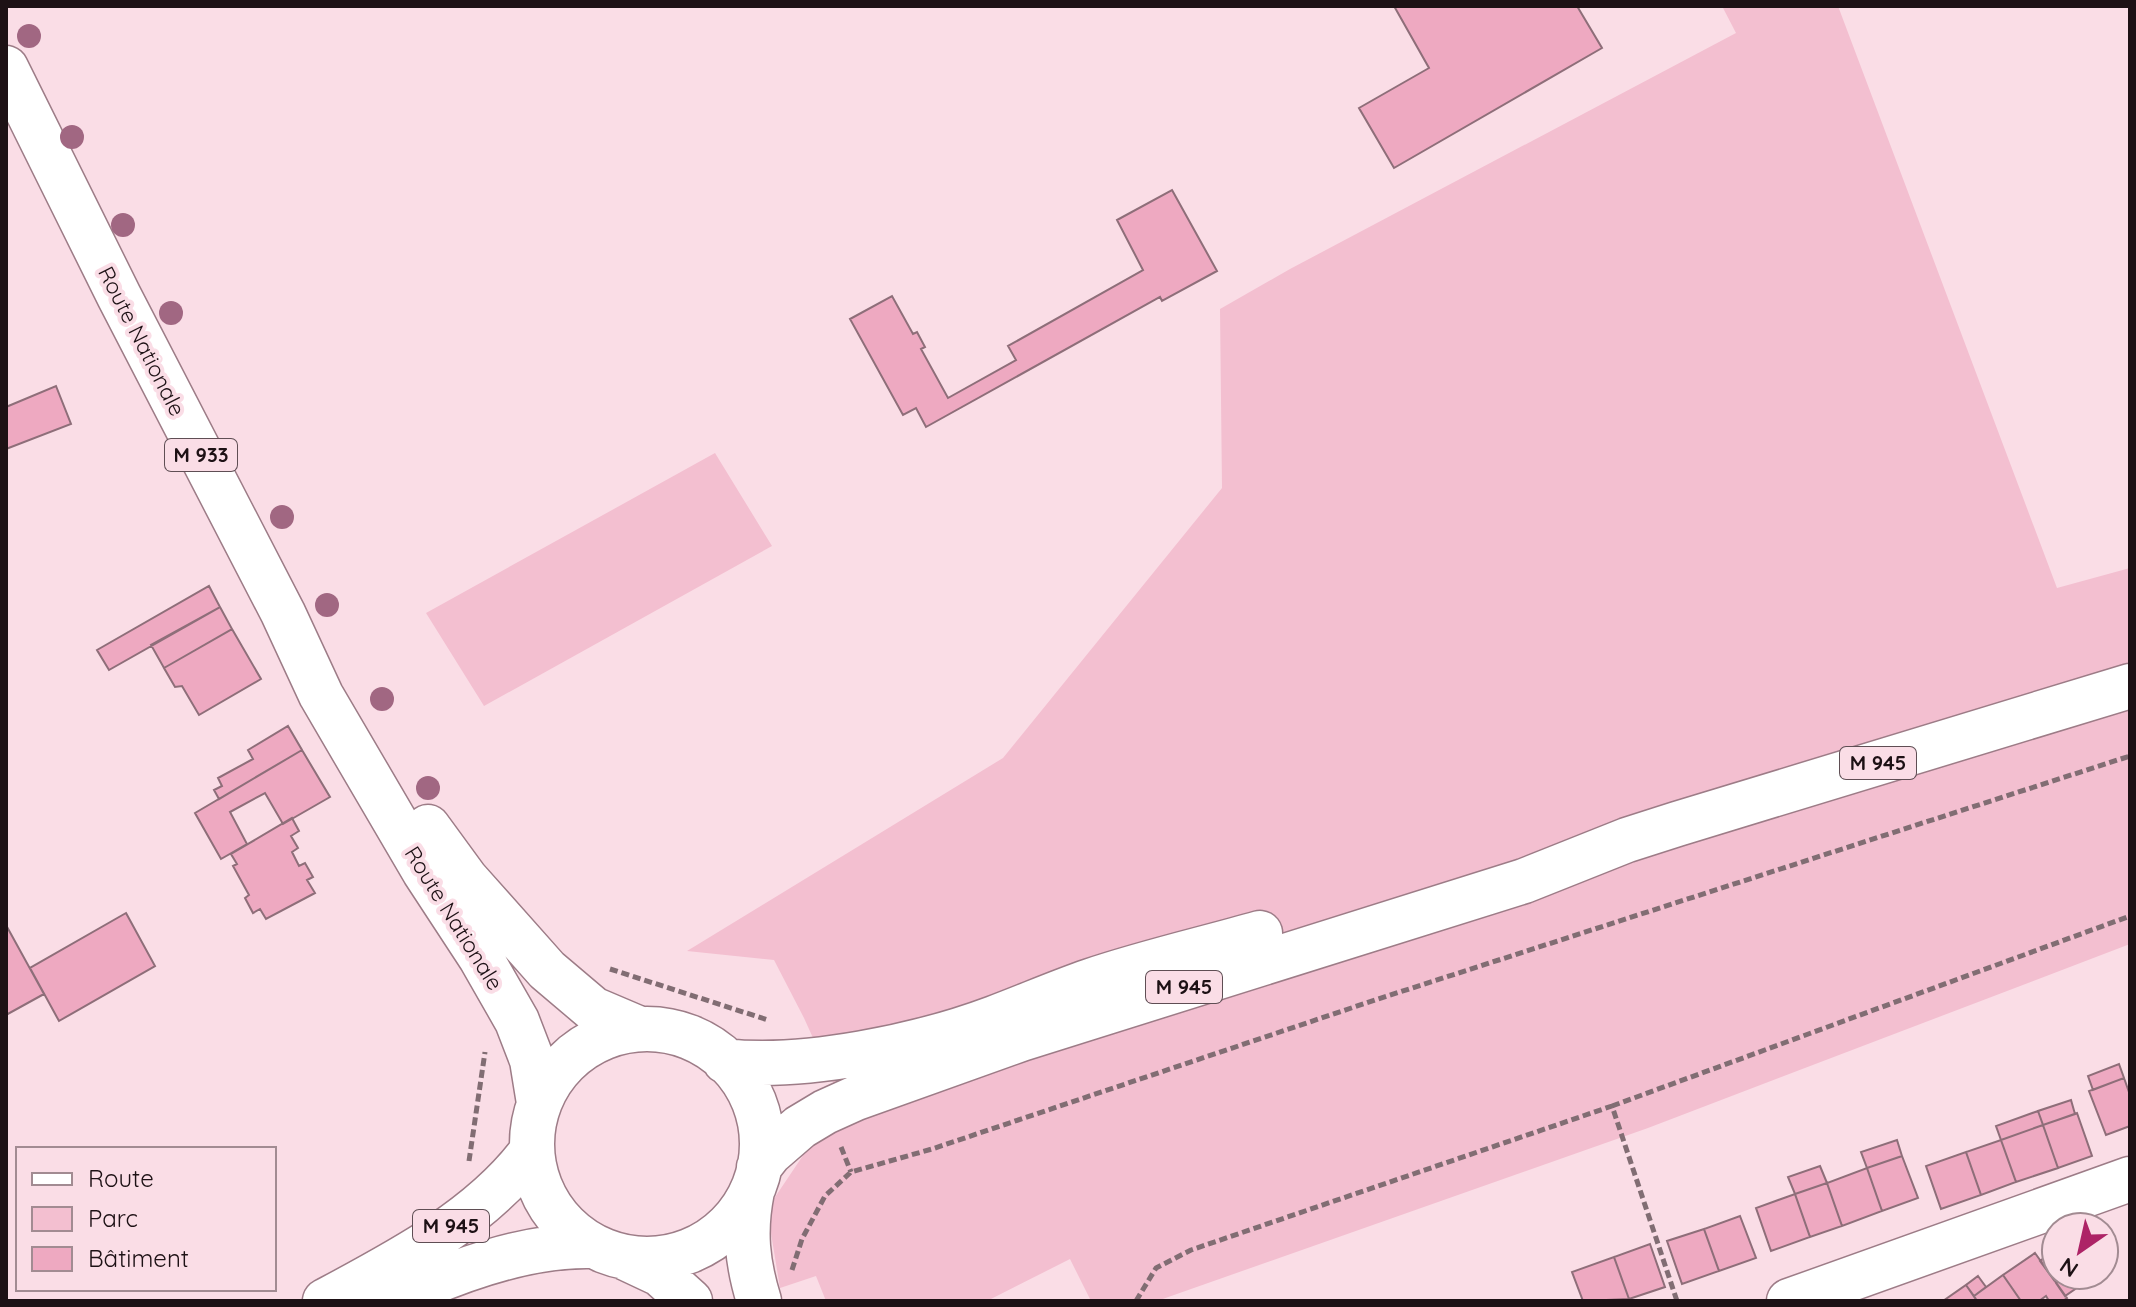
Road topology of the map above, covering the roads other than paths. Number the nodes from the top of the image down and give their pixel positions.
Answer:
1 (6, 68) edge
2 (283, 613) junction
3 (2130, 686) edge
4 (1627, 840) junction
5 (640, 1029) junction
6 (725, 1061) junction
7 (539, 1103) junction
8 (531, 1152) junction
9 (756, 1178) junction
10 (2130, 1179) edge
11 (609, 1252) junction
12 (757, 1295) edge
13 (325, 1301) edge
14 (391, 1301) edge
15 (690, 1301) edge
16 (1789, 1301) edge

1 - 2 main road, Route Nationale / M 933
2 - 5 main road, Route Nationale / M 933
2 - 7 main road, Route Nationale / M 933
3 - 4 main road, M 945
4 - 6 main road, M 945
4 - 9 main road, M 945
5 - 6 main road
5 - 7 main road
6 - 9 main road
7 - 8 main road
8 - 11 main road
8 - 13 main road, M 945
9 - 11 main road
9 - 12 main road
10 - 16 main road
11 - 14 main road, M 945
11 - 15 main road

